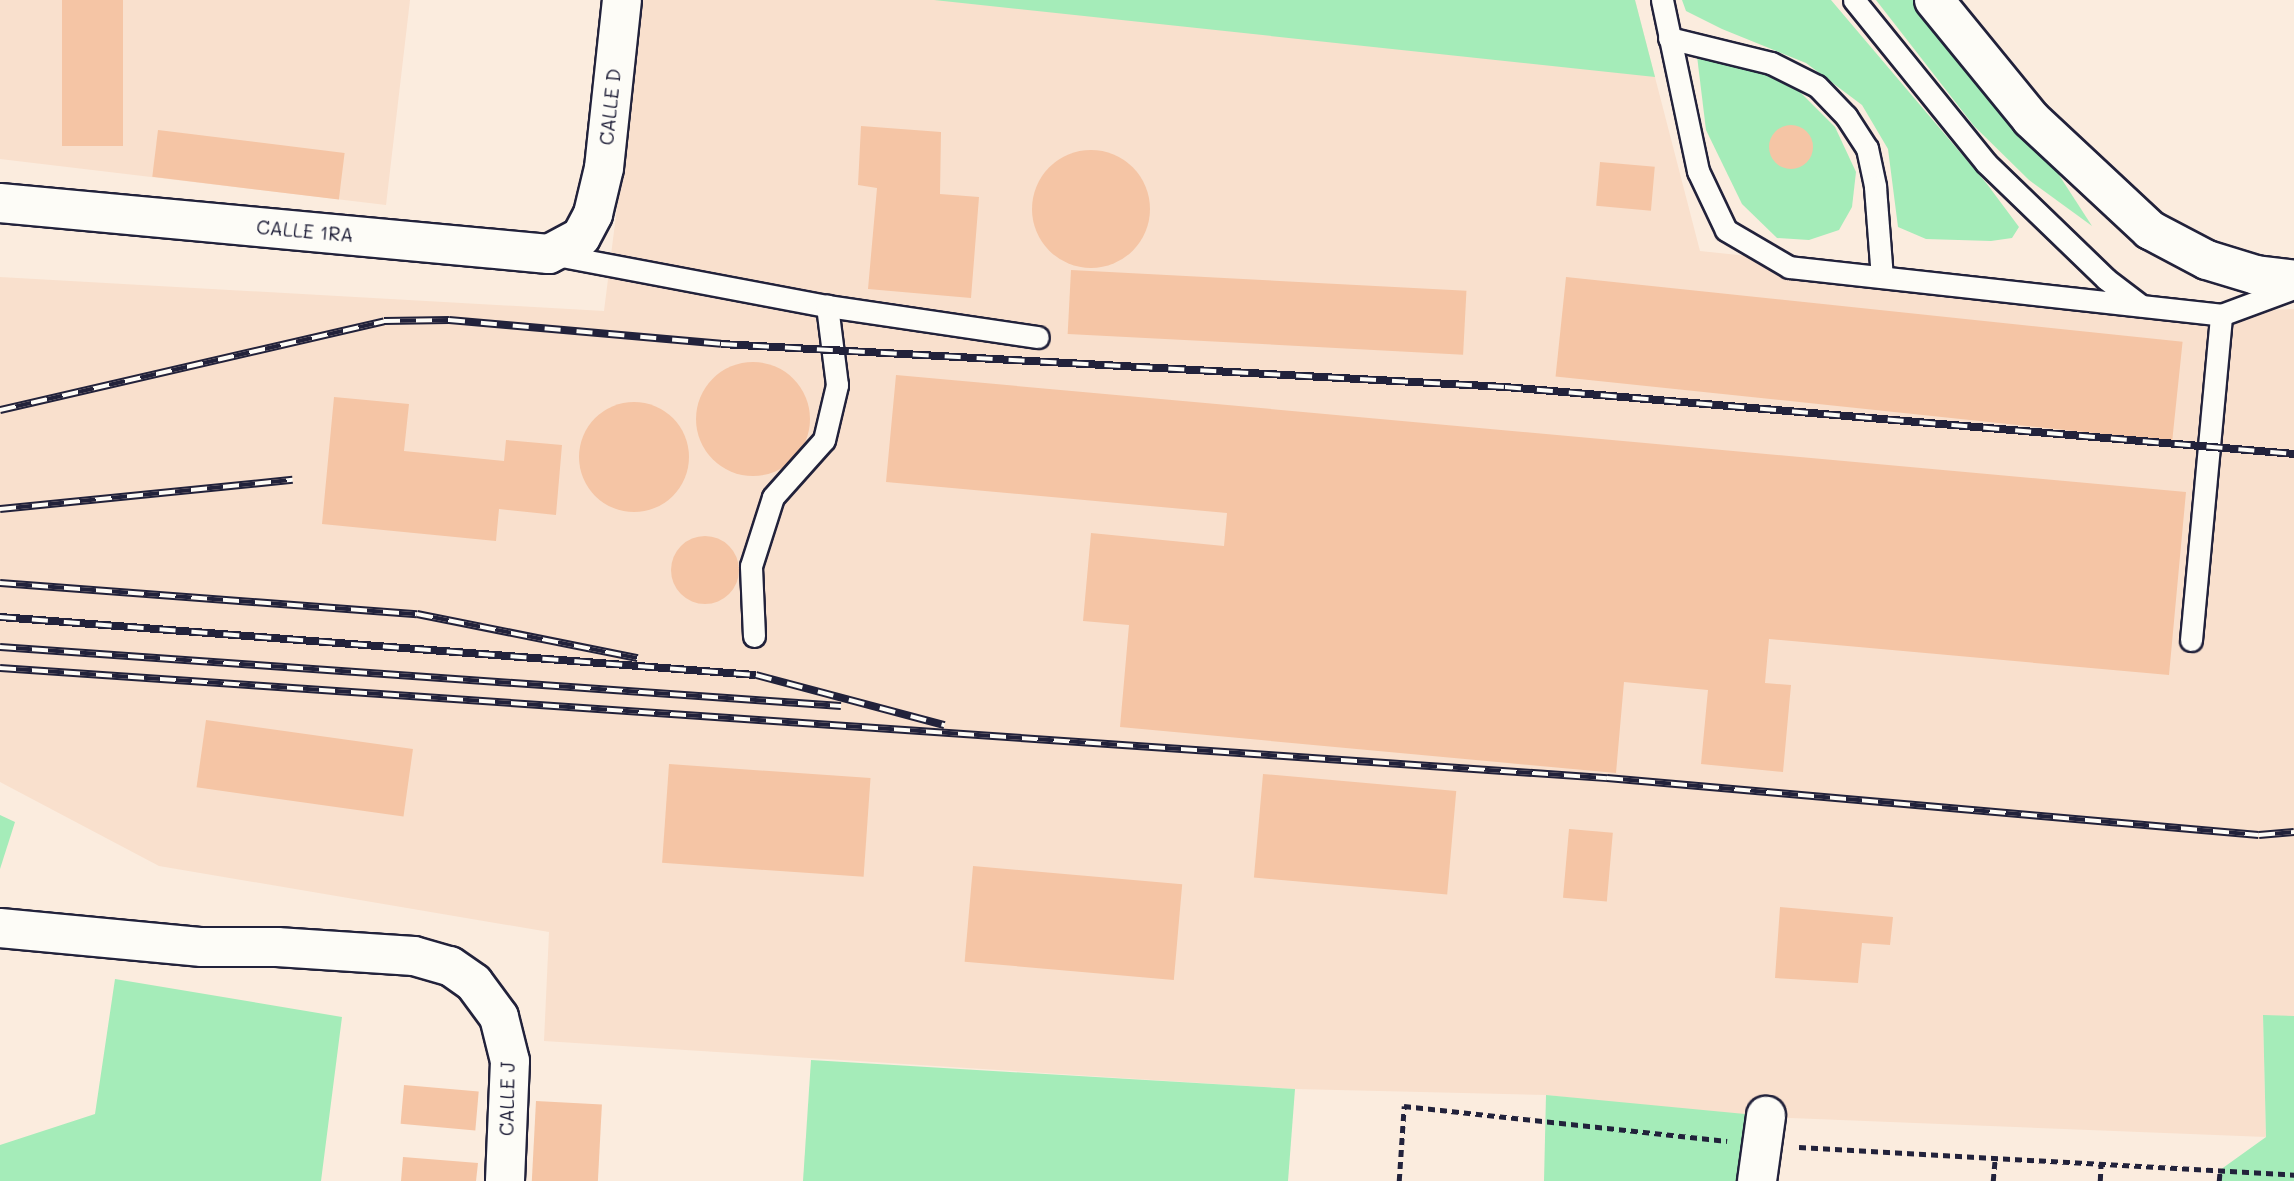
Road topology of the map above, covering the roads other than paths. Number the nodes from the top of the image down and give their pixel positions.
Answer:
1 (622, 0) edge
2 (1662, 0) edge
3 (1854, 0) edge
4 (1934, 0) edge
5 (1669, 38) junction
6 (0, 203) edge
7 (549, 254) junction
8 (1882, 277) junction
9 (2294, 279) edge
10 (2294, 288) edge
11 (827, 306) junction
12 (2141, 306) junction
13 (2221, 315) junction
14 (1038, 337) dead end
15 (754, 636) dead end
16 (2192, 640) dead end
17 (0, 928) edge
18 (505, 1181) edge

1 - 7 street, CALLE D
2 - 5 lane
3 - 12 lane
4 - 9 street
5 - 8 lane
5 - 8 lane
6 - 7 street, CALLE 1RA
7 - 11 lane
8 - 12 lane
10 - 13 lane
11 - 14 lane
11 - 15 lane
12 - 13 lane
13 - 16 lane
17 - 18 street, CALLE J

